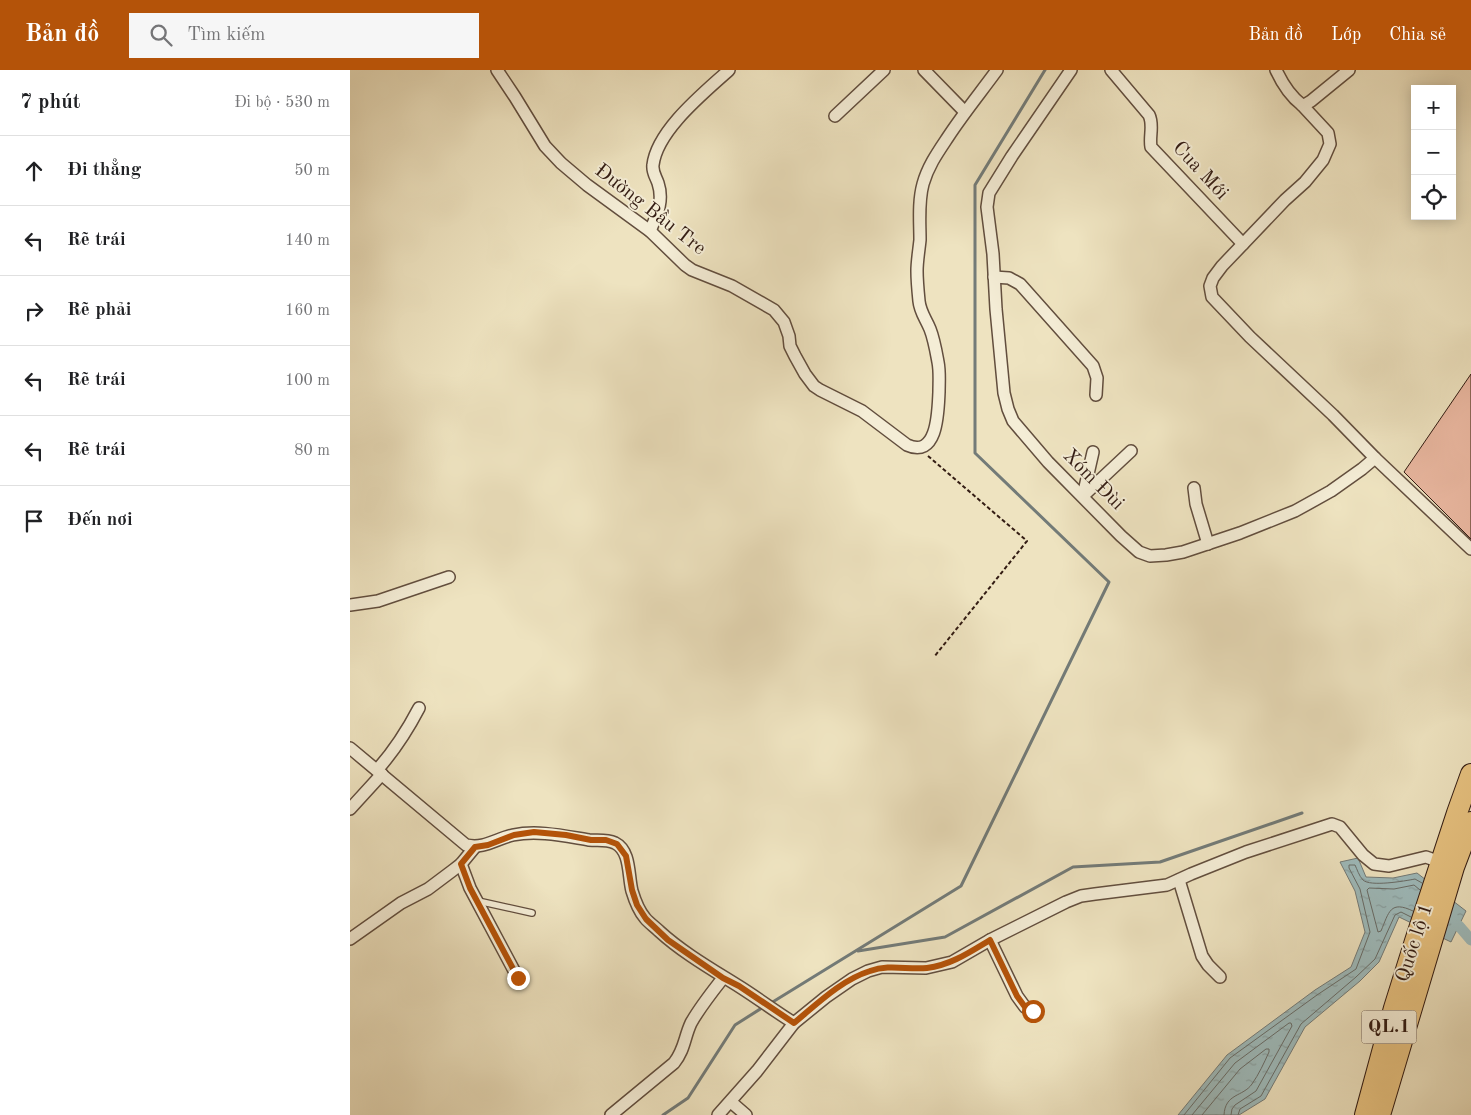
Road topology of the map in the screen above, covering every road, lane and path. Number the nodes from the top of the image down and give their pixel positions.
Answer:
1 (497, 70) edge
2 (729, 70) edge
3 (884, 70) edge
4 (924, 70) edge
5 (997, 70) edge
6 (1071, 70) edge
7 (1111, 70) edge
8 (1276, 70) edge
9 (1349, 70) edge
10 (1302, 105) junction
11 (965, 112) junction
12 (835, 116) dead end
13 (650, 231) junction
14 (1242, 244) junction
15 (994, 278) junction
16 (1096, 395) dead end
17 (919, 448) junction
18 (1132, 451) dead end
19 (1093, 452) dead end
20 (1375, 458) junction
21 (1194, 488) dead end
22 (1083, 496) junction
23 (1208, 544) junction
24 (1471, 549) edge
25 (449, 577) dead end
26 (350, 605) edge
27 (934, 658) dead end
28 (419, 708) dead end
29 (350, 748) edge
30 (379, 772) junction
31 (1471, 774) edge
32 (350, 809) edge
33 (1471, 822) edge
34 (475, 847) junction
35 (461, 864) junction
36 (1447, 865) junction
37 (1178, 880) junction
38 (476, 900) junction
39 (532, 913) dead end
40 (350, 939) edge
41 (990, 940) junction
42 (1220, 977) dead end
43 (518, 978) dead end
44 (723, 978) junction
45 (1033, 1011) dead end
46 (794, 1023) junction
47 (731, 1102) junction
48 (611, 1115) edge
49 (718, 1115) edge
50 (746, 1115) edge
51 (1365, 1115) edge
52 (1380, 1115) edge

1 - 13 street, Đường Bầu Tre
2 - 13 street
3 - 12 street
4 - 11 street
5 - 11 street
6 - 15 street, Xóm Đùi
7 - 14 street, Cua Mới
8 - 10 street
9 - 10 street
10 - 14 street
11 - 17 street
13 - 17 street, Đường Bầu Tre
14 - 20 street
15 - 16 street
15 - 22 street, Xóm Đùi
17 - 27 path
18 - 22 street
19 - 22 street
20 - 23 street, Xóm Đùi
20 - 24 street
21 - 23 street
22 - 23 street, Xóm Đùi
25 - 26 street
28 - 30 street
29 - 30 street
30 - 32 street
30 - 34 street
31 - 36 highway, Quốc lộ 1 / QL.1
33 - 36 highway, Quốc lộ 1 / QL.1
34 - 35 street
34 - 44 street
35 - 38 street
35 - 40 street
36 - 37 street
36 - 51 highway, Quốc lộ 1 / QL.1
36 - 52 highway, Quốc lộ 1 / QL.1
37 - 41 street
37 - 42 street
38 - 39 lane
38 - 43 street
41 - 45 street
41 - 46 street
44 - 46 street
44 - 48 street
46 - 47 street
47 - 49 street
47 - 50 street

